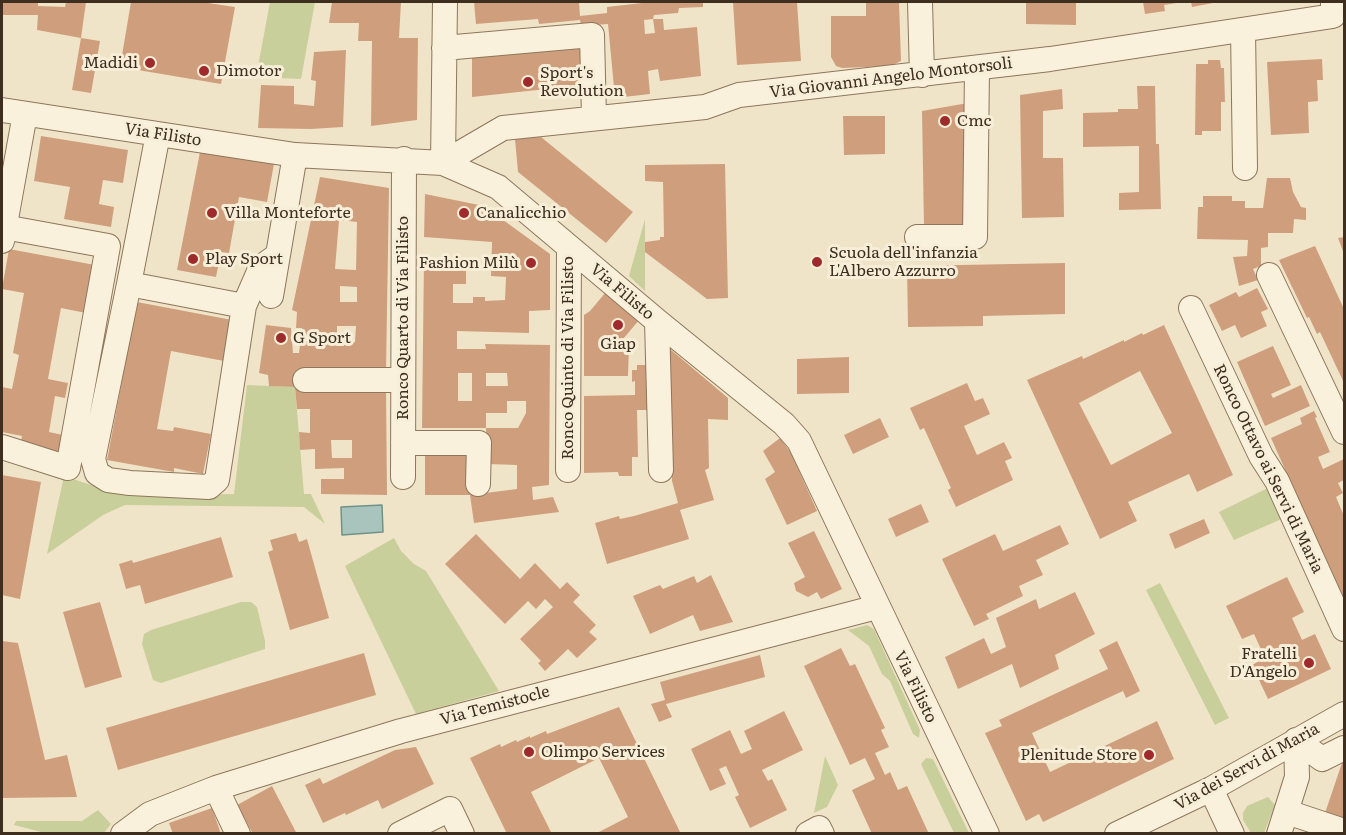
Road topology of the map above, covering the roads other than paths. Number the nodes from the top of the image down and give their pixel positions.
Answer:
1 (445, 2) edge
2 (920, 2) edge
3 (1333, 2) edge
4 (1244, 30) junction
5 (444, 48) junction
6 (977, 69) junction
7 (922, 75) junction
8 (2, 110) edge
9 (26, 114) junction
10 (594, 118) junction
11 (158, 134) junction
12 (295, 155) junction
13 (404, 159) junction
14 (443, 163) junction
15 (1245, 168) dead end
16 (3, 234) edge
17 (917, 237) dead end
18 (569, 247) junction
19 (278, 255) junction
20 (1269, 275) dead end
21 (129, 284) junction
22 (271, 296) dead end
23 (244, 306) junction
24 (1191, 308) dead end
25 (657, 321) junction
26 (305, 380) dead end
27 (403, 380) junction
28 (1344, 432) edge
29 (403, 443) junction
30 (2, 447) edge
31 (568, 470) dead end
32 (661, 470) dead end
33 (403, 477) dead end
34 (478, 484) dead end
35 (877, 607) junction
36 (1344, 629) edge
37 (1344, 714) edge
38 (1296, 740) junction
39 (1344, 748) edge
40 (216, 788) junction
41 (1211, 789) junction
42 (1283, 823) edge
43 (1344, 831) edge
44 (123, 834) edge
45 (238, 834) edge
46 (400, 834) edge
47 (462, 834) edge
48 (808, 834) edge
49 (822, 834) edge
50 (987, 834) edge
51 (1117, 834) edge
52 (1232, 834) edge

1 - 5 street
2 - 7 street
3 - 4 street, Via Giovanni Angelo Montorsoli
4 - 6 street, Via Giovanni Angelo Montorsoli
4 - 15 street
5 - 10 street
5 - 14 street
6 - 7 street, Via Giovanni Angelo Montorsoli
6 - 17 street
7 - 10 street, Via Giovanni Angelo Montorsoli
8 - 9 street, Via Filisto
9 - 11 street, Via Filisto
9 - 16 street
10 - 14 street, Via Giovanni Angelo Montorsoli
11 - 12 street, Via Filisto
11 - 21 street
12 - 13 street, Via Filisto
12 - 19 street
13 - 14 street, Via Filisto
13 - 27 street, Ronco Quarto di Via Filisto
14 - 18 street, Via Filisto
16 - 30 street
18 - 25 street, Via Filisto
18 - 31 street, Ronco Quinto di Via Filisto
19 - 22 street
19 - 23 street
20 - 28 street
21 - 23 street
21 - 23 street
24 - 36 street, Ronco Ottavo ai Servi di Maria
25 - 32 street
25 - 35 street, Via Filisto
26 - 27 street
27 - 29 street, Ronco Quarto di Via Filisto
29 - 33 street, Ronco Quarto di Via Filisto
29 - 34 street
35 - 40 street, Via Temistocle
35 - 50 street, Via Filisto
37 - 38 street, Via dei Servi di Maria
38 - 39 street
38 - 41 street, Via dei Servi di Maria
38 - 42 street
40 - 44 street, Via Temistocle
40 - 45 street
41 - 51 street, Via dei Servi di Maria
41 - 52 street
42 - 43 street
46 - 47 street
48 - 49 street

